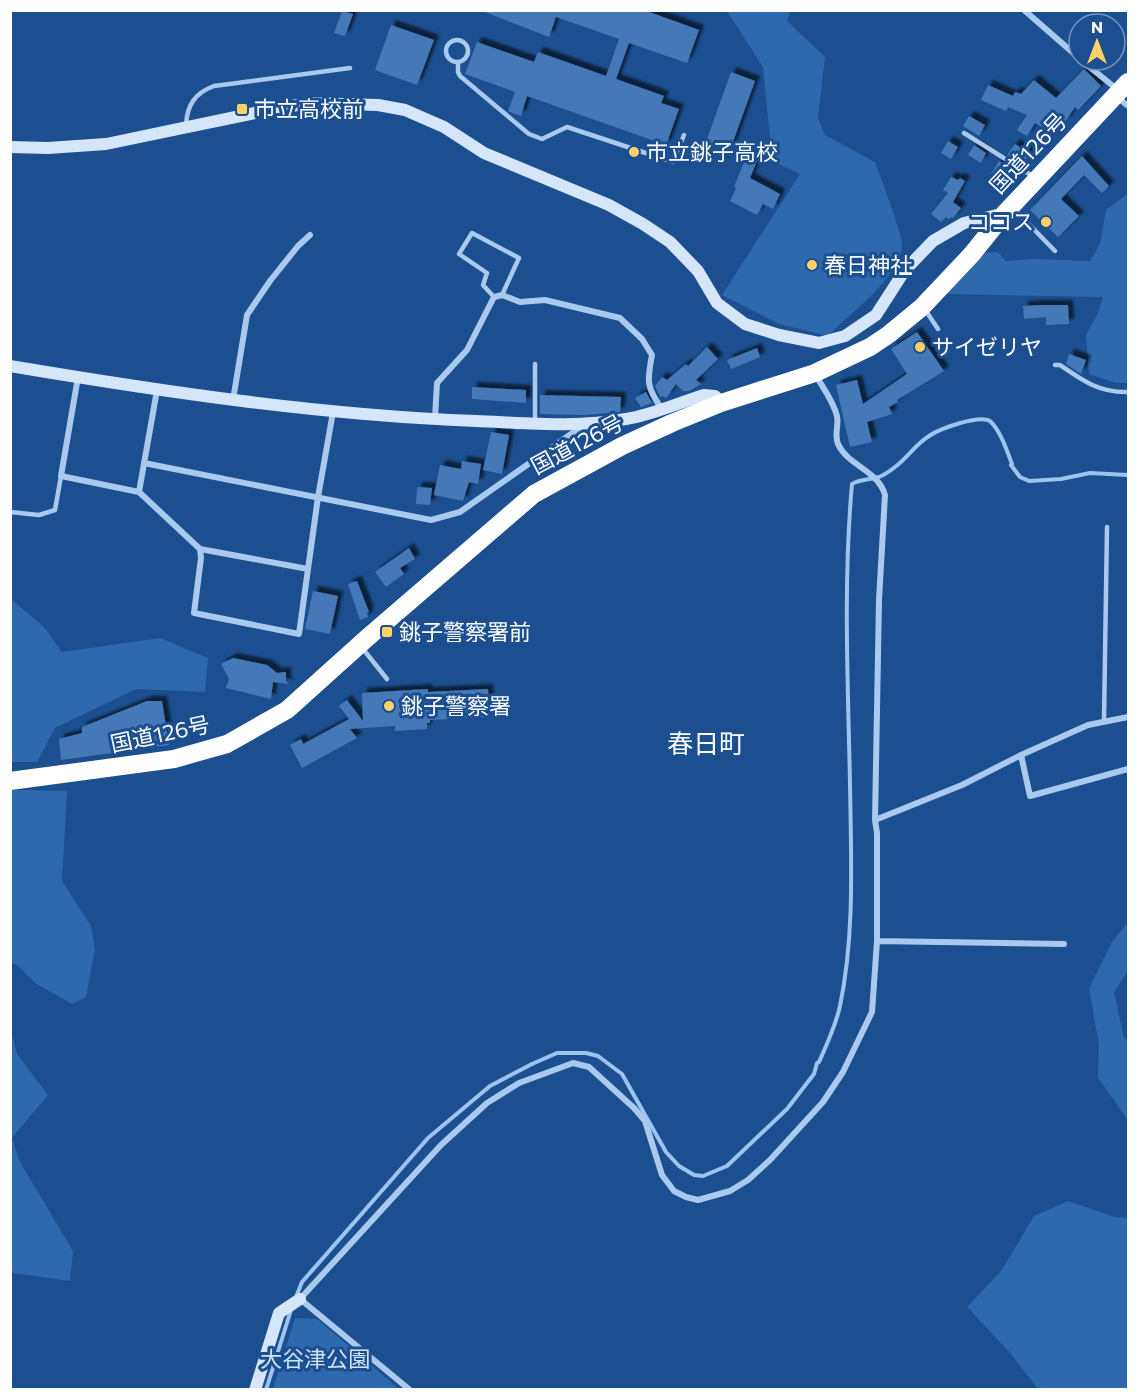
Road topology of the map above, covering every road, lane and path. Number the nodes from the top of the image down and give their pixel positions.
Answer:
1 (1028, 12) edge
2 (1067, 47) edge
3 (458, 62) junction
4 (350, 68) dead end
5 (1096, 72) edge
6 (1123, 94) edge
7 (186, 128) junction
8 (964, 133) dead end
9 (684, 135) dead end
10 (10, 147) edge
11 (1036, 179) junction
12 (1008, 209) junction
13 (310, 235) dead end
14 (1055, 251) dead end
15 (502, 295) junction
16 (494, 297) junction
17 (922, 307) junction
18 (938, 329) dead end
19 (535, 364) dead end
20 (1055, 365) dead end
21 (10, 366) edge
22 (815, 373) junction
23 (78, 377) junction
24 (157, 390) junction
25 (1128, 392) edge
26 (233, 401) junction
27 (721, 403) junction
28 (662, 409) junction
29 (333, 412) junction
30 (435, 419) junction
31 (535, 423) junction
32 (584, 425) junction
33 (144, 463) junction
34 (61, 476) junction
35 (139, 492) junction
36 (318, 497) junction
37 (10, 512) edge
38 (1107, 527) dead end
39 (200, 549) junction
40 (308, 569) junction
41 (359, 644) junction
42 (387, 680) dead end
43 (1128, 717) edge
44 (1104, 722) junction
45 (1021, 755) junction
46 (1128, 769) edge
47 (10, 781) edge
48 (875, 820) junction
49 (877, 941) junction
50 (1064, 944) dead end
51 (300, 1299) junction
52 (255, 1389) edge
53 (410, 1389) edge

1 - 2 street
3 - 3 lane
3 - 9 lane
4 - 7 lane
5 - 6 street
6 - 11 highway, 国道126号
7 - 10 street
7 - 12 street
8 - 11 lane
11 - 12 highway, 国道126号
12 - 14 lane
12 - 17 highway, 国道126号
13 - 26 street
15 - 16 street
15 - 16 lane
15 - 28 street
16 - 30 street
17 - 18 lane
17 - 22 highway, 国道126号
19 - 31 lane
20 - 25 lane
21 - 23 street
22 - 27 highway, 国道126号
22 - 48 street
23 - 24 street
23 - 34 street
24 - 26 street
24 - 33 street
26 - 29 street
27 - 28 street
27 - 41 highway, 国道126号
28 - 32 street
29 - 30 street
29 - 36 street
30 - 31 street
31 - 32 street
32 - 36 street
33 - 35 street
33 - 36 street
34 - 35 street
34 - 37 lane
35 - 39 street
36 - 40 street
38 - 44 lane
39 - 40 street
39 - 40 street
41 - 42 lane
41 - 47 highway, 国道126号
43 - 44 street
44 - 45 street
45 - 46 street
45 - 48 street
48 - 49 street
49 - 50 street
49 - 51 street
51 - 52 street
51 - 53 street

